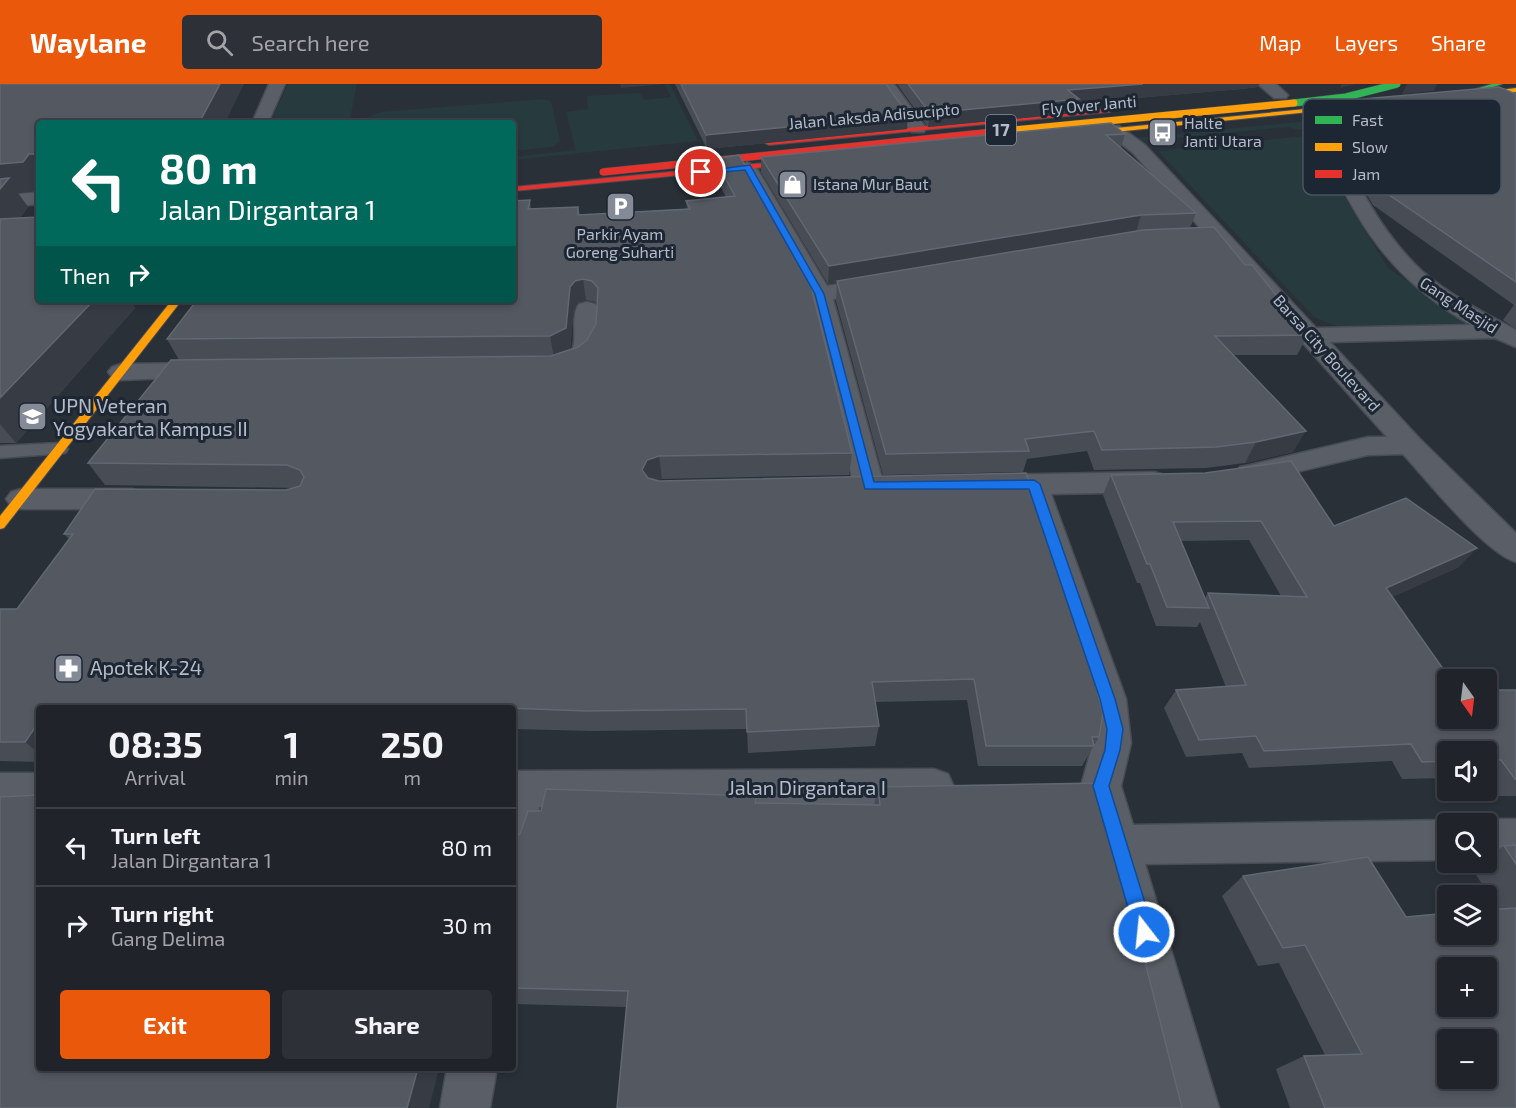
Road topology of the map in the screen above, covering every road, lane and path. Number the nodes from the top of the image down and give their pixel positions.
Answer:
1 (277, 84) edge
2 (886, 84) edge
3 (1266, 84) edge
4 (1403, 84) edge
5 (1516, 85) edge
6 (1372, 86) edge
7 (1493, 87) edge
8 (1516, 90) edge
9 (1280, 95) junction
10 (1339, 99) edge
11 (1424, 99) edge
12 (1303, 102) edge
13 (1516, 105) edge
14 (1139, 108) junction
15 (1303, 111) edge
16 (262, 120) edge
17 (1164, 125) junction
18 (918, 128) junction
19 (1113, 130) junction
20 (592, 161) dead end
21 (747, 167) junction
22 (516, 183) edge
23 (516, 189) edge
24 (1357, 195) edge
25 (36, 198) edge
26 (0, 202) edge
27 (1222, 237) junction
28 (1188, 239) edge
29 (902, 280) edge
30 (820, 294) junction
31 (175, 303) edge
32 (588, 309) dead end
33 (1311, 335) junction
34 (1507, 336) edge
35 (532, 369) edge
36 (235, 371) edge
37 (121, 372) junction
38 (1410, 445) junction
39 (59, 449) junction
40 (0, 452) edge
41 (1225, 477) edge
42 (1183, 481) edge
43 (1034, 484) junction
44 (963, 485) edge
45 (838, 487) edge
46 (21, 499) junction
47 (160, 500) edge
48 (0, 525) edge
49 (1516, 551) edge
50 (971, 787) edge
51 (518, 789) edge
52 (0, 791) edge
53 (36, 791) edge
54 (516, 810) edge
55 (1516, 838) edge
56 (1497, 839) edge
57 (1437, 840) edge
58 (1120, 845) junction
59 (471, 1071) edge
60 (465, 1108) edge
61 (1194, 1108) edge

1 - 16 street
2 - 18 street
3 - 9 street
4 - 6 main road, Jalan Laksda Adisucipto / 17
4 - 10 main road, Fly Over Janti / 17, bridge
5 - 7 main road
6 - 9 main road, Jalan Laksda Adisucipto / 17
7 - 8 main road
7 - 11 main road, Jalan Laksda Adisucipto / 17
7 - 13 street
9 - 14 main road, Jalan Laksda Adisucipto / 17
12 - 22 main road, Fly Over Janti / 17, bridge
14 - 17 main road
14 - 18 main road, Jalan Laksda Adisucipto / 17
15 - 17 main road, Jalan Laksda Adisucipto / 17
17 - 19 main road, Jalan Laksda Adisucipto / 17
18 - 20 main road, Jalan Laksda Adisucipto / 17
19 - 21 main road, Jalan Laksda Adisucipto / 17
19 - 27 street, Barsa City Boulevard
21 - 23 main road, Jalan Laksda Adisucipto / 17
21 - 30 street
24 - 34 street, Gang Masjid
25 - 26 street
27 - 28 street
27 - 33 street, Barsa City Boulevard
29 - 30 street
30 - 45 street
31 - 37 main road
32 - 35 street
33 - 34 street
33 - 38 street, Barsa City Boulevard
36 - 37 street
37 - 39 main road
38 - 41 street
38 - 49 street, Barsa City Boulevard
39 - 40 lane
39 - 46 main road
42 - 43 street
43 - 44 street
43 - 58 street
46 - 47 street
46 - 48 main road
50 - 51 street, Jalan Dirgantara I
51 - 54 street
52 - 53 street
55 - 56 street
57 - 58 street
58 - 61 street
59 - 60 street

